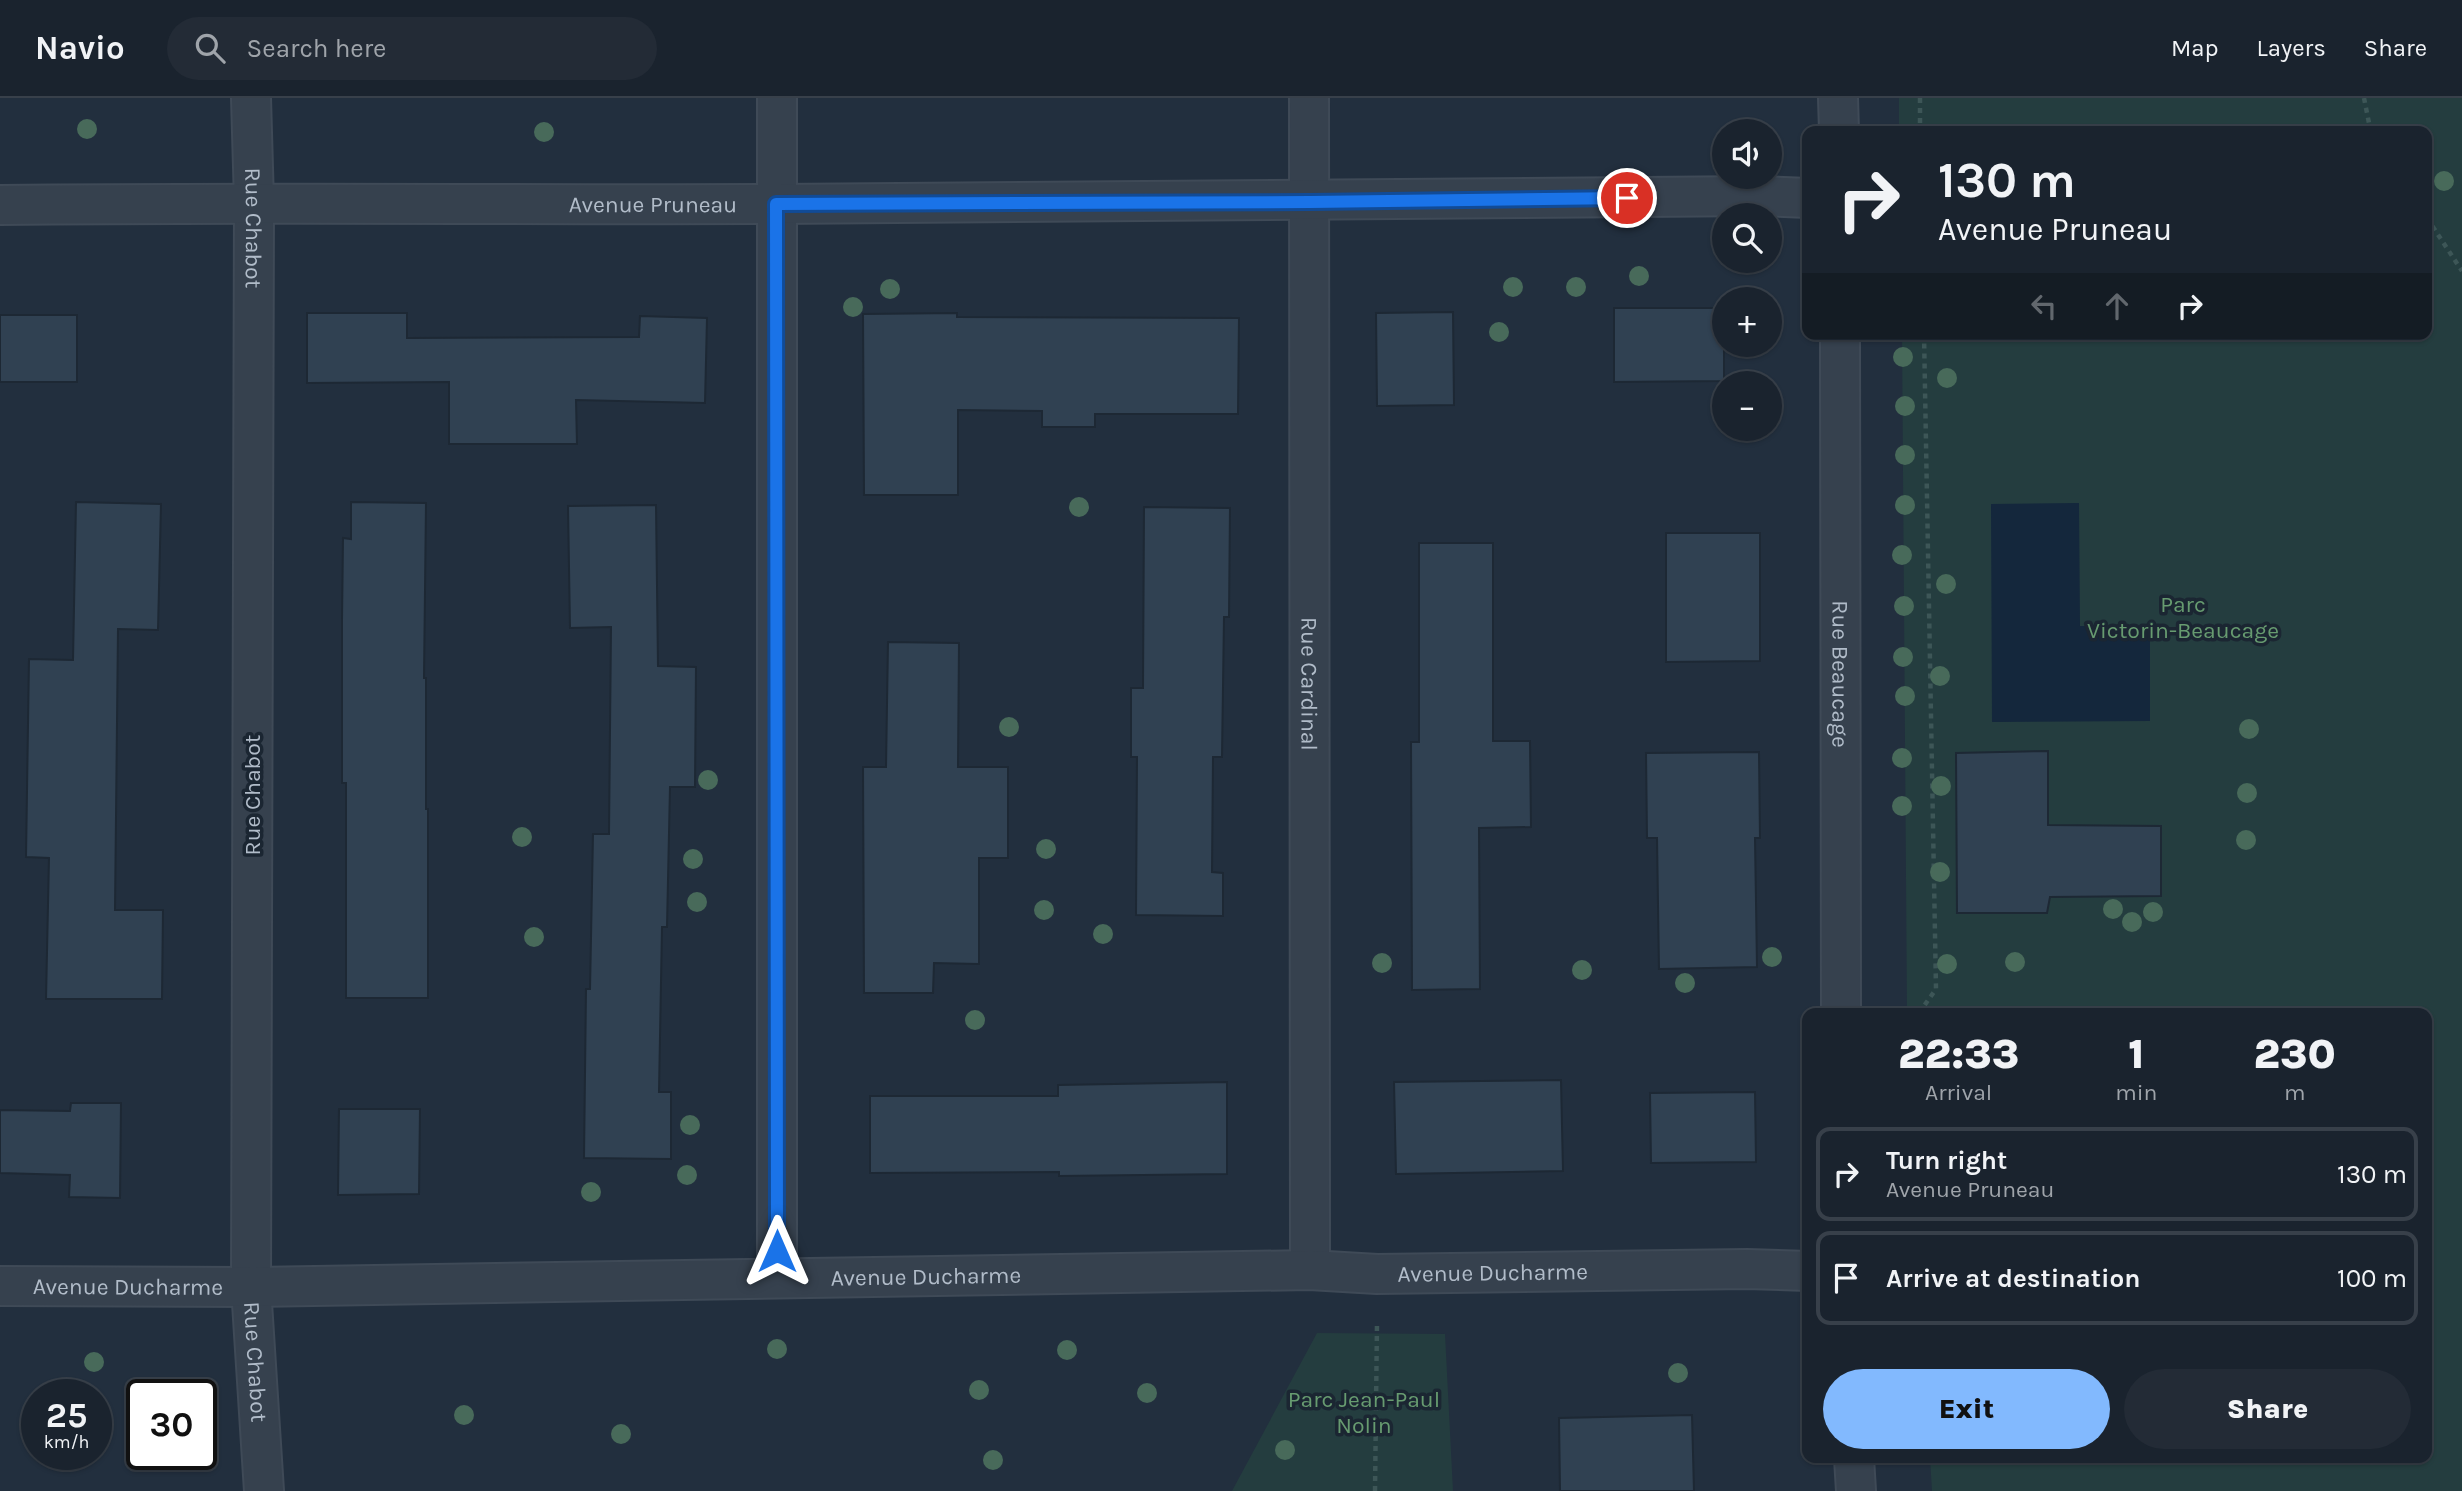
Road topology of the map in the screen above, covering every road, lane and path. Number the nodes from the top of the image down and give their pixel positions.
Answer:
1 (251, 98) edge
2 (777, 98) edge
3 (1309, 98) edge
4 (1838, 98) edge
5 (1920, 98) edge
6 (2364, 98) edge
7 (1839, 126) edge
8 (1920, 126) edge
9 (2371, 126) edge
10 (1802, 198) edge
11 (254, 202) junction
12 (1310, 202) junction
13 (776, 204) junction
14 (0, 205) edge
15 (2432, 226) edge
16 (2462, 271) edge
17 (1840, 340) edge
18 (1924, 340) edge
19 (1841, 1008) edge
20 (1923, 1008) edge
21 (1310, 1270) junction
22 (1802, 1271) edge
23 (1377, 1274) junction
24 (777, 1278) junction
25 (0, 1286) edge
26 (251, 1287) junction
27 (1854, 1463) edge
28 (264, 1491) edge
29 (1375, 1491) edge
30 (1856, 1491) edge

1 - 11 street, Rue Chabot
2 - 13 street
3 - 12 street, Rue Cardinal
4 - 7 street
5 - 8 path
6 - 9 path
10 - 12 street, Avenue Pruneau
11 - 13 street, Avenue Pruneau
11 - 14 street, Avenue Pruneau
11 - 26 street, Rue Chabot
12 - 13 street, Avenue Pruneau
12 - 21 street, Rue Cardinal
13 - 24 street
15 - 16 path
17 - 19 street, Rue Beaucage
18 - 20 path
21 - 23 street, Avenue Ducharme
21 - 24 street, Avenue Ducharme
22 - 23 street, Avenue Ducharme
23 - 29 path
24 - 26 street, Avenue Ducharme
25 - 26 street, Avenue Ducharme
26 - 28 street, Rue Chabot
27 - 30 street

